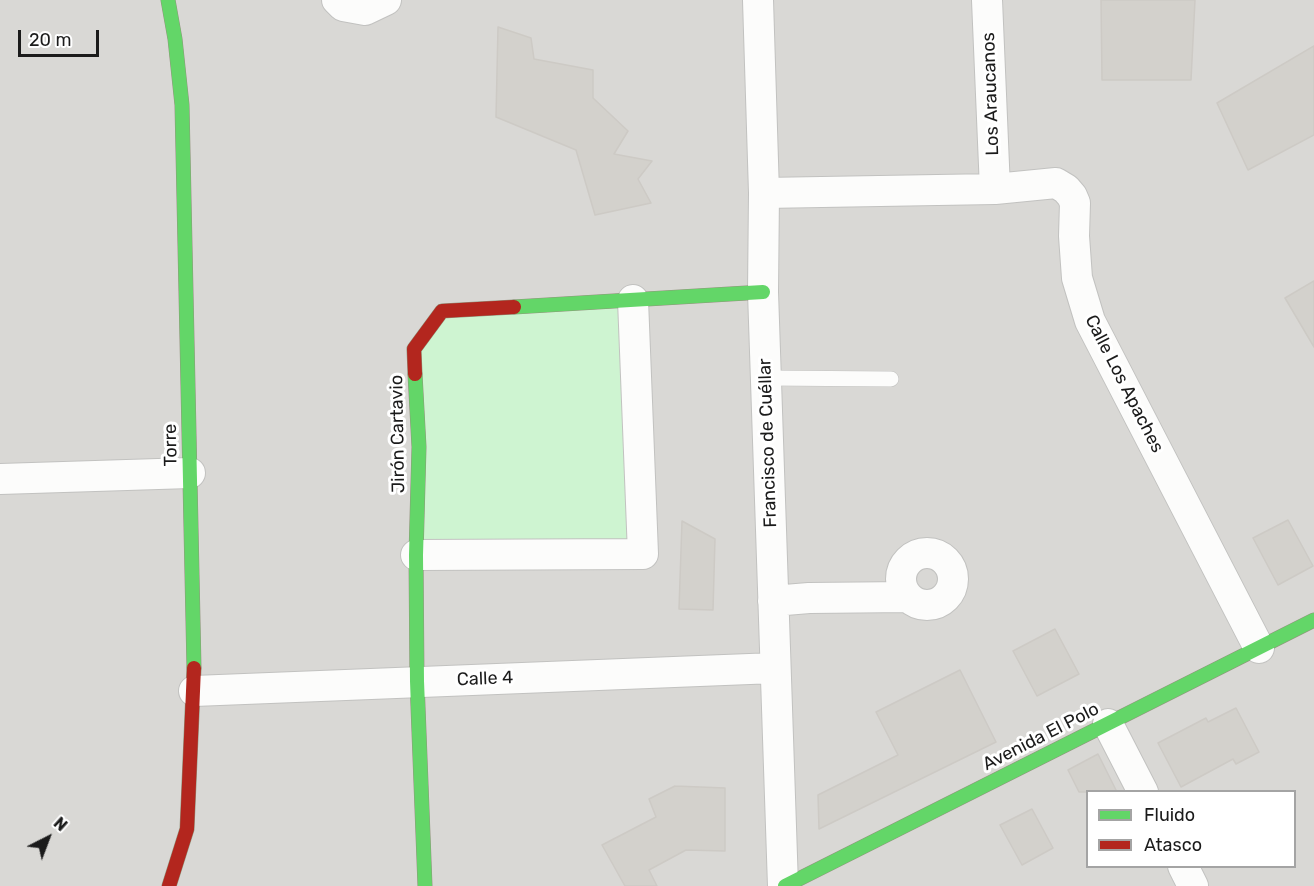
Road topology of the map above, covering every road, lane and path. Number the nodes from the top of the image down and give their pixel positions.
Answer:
1 (168, 0) edge
2 (337, 0) edge
3 (386, 0) edge
4 (758, 0) edge
5 (987, 0) edge
6 (995, 189) junction
7 (764, 193) junction
8 (763, 292) junction
9 (633, 300) junction
10 (766, 378) junction
11 (891, 379) dead end
12 (190, 472) junction
13 (0, 479) edge
14 (416, 555) junction
15 (908, 597) dead end
16 (773, 601) junction
17 (1314, 620) edge
18 (1259, 648) junction
19 (776, 668) junction
20 (417, 681) junction
21 (194, 691) junction
22 (1107, 724) junction
23 (1142, 790) edge
24 (1184, 868) edge
25 (168, 886) edge
26 (425, 886) edge
27 (784, 886) edge
28 (1193, 886) edge

1 - 12 street, Torre
2 - 3 street
4 - 7 street, Francisco de Cuéllar
5 - 6 street, Los Araucanos
6 - 7 street, Calle Los Apaches
6 - 18 street, Calle Los Apaches
7 - 8 street, Francisco de Cuéllar
8 - 9 street, Jirón Cartavio
8 - 10 street, Francisco de Cuéllar
9 - 14 street, Jirón Cartavio
9 - 14 street
10 - 11 lane
10 - 16 street, Francisco de Cuéllar
12 - 13 street
12 - 21 street, Torre
14 - 20 street, Jirón Cartavio
15 - 16 street
16 - 19 street, Francisco de Cuéllar
17 - 18 street, Avenida El Polo
18 - 22 street, Avenida El Polo
19 - 20 street, Calle 4
19 - 27 street, Francisco de Cuéllar
20 - 21 street, Calle 4
20 - 26 street, Jirón Cartavio
21 - 25 street, Torre
22 - 23 street
22 - 27 street, Avenida El Polo
24 - 28 street

